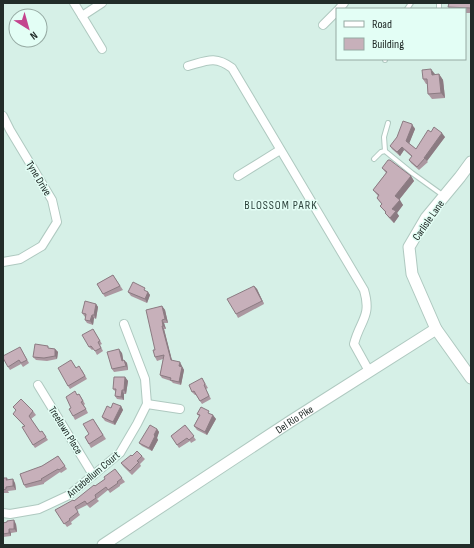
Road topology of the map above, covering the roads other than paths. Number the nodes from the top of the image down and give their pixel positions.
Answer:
1 (74, 3) edge
2 (102, 3) edge
3 (336, 12) edge
4 (82, 16) junction
5 (323, 25) dead end
6 (102, 49) dead end
7 (188, 66) dead end
8 (3, 116) edge
9 (388, 123) dead end
10 (6, 132) edge
11 (280, 150) junction
12 (385, 151) junction
13 (374, 159) dead end
14 (471, 162) edge
15 (238, 176) dead end
16 (445, 196) junction
17 (3, 262) edge
18 (124, 324) dead end
19 (436, 329) junction
20 (369, 371) junction
21 (471, 378) edge
22 (38, 385) dead end
23 (147, 404) junction
24 (180, 409) dead end
25 (93, 475) junction
26 (3, 513) edge
27 (103, 545) edge

1 - 4 street
2 - 4 street
3 - 5 street
4 - 6 street
7 - 11 street
8 - 10 street, Tyne Drive
9 - 12 lane
10 - 17 street, Tyne Drive
11 - 15 street
11 - 20 street
12 - 13 lane
12 - 16 lane
14 - 16 street, Carlisle Lane
16 - 19 street, Carlisle Lane
18 - 23 street
19 - 20 street, Del Rio Pike
19 - 21 street
20 - 27 street, Del Rio Pike
22 - 25 street, Treelawn Place
23 - 24 street
23 - 25 street, Antebellum Court
25 - 26 street, Antebellum Court

